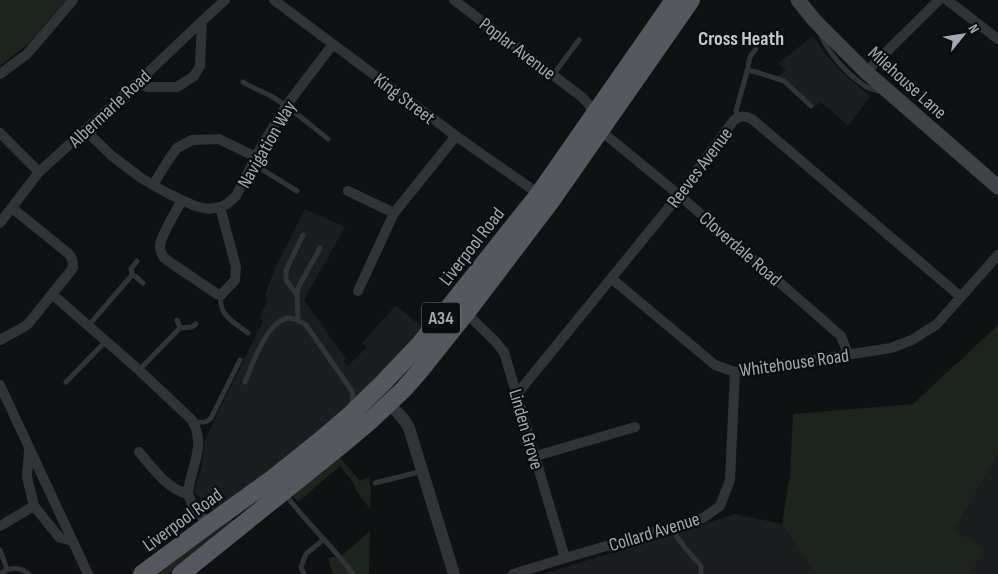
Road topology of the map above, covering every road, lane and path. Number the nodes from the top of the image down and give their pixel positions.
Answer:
1 (73, 0) edge
2 (225, 0) edge
3 (274, 0) edge
4 (454, 0) edge
5 (674, 0) edge
6 (691, 0) edge
7 (798, 0) edge
8 (940, 0) edge
9 (947, 0) edge
10 (202, 21) junction
11 (815, 21) junction
12 (998, 39) edge
13 (579, 40) dead end
14 (333, 44) junction
15 (756, 49) dead end
16 (747, 70) junction
17 (866, 72) junction
18 (0, 74) edge
19 (553, 75) junction
20 (138, 82) junction
21 (243, 82) dead end
22 (892, 94) junction
23 (286, 106) junction
24 (811, 106) dead end
25 (738, 118) junction
26 (596, 126) junction
27 (85, 130) junction
28 (0, 134) edge
29 (456, 136) junction
30 (328, 139) dead end
31 (254, 161) junction
32 (39, 172) junction
33 (153, 185) junction
34 (998, 187) edge
35 (297, 191) dead end
36 (348, 191) dead end
37 (539, 194) junction
38 (679, 195) junction
39 (182, 200) junction
40 (220, 207) junction
41 (12, 208) junction
42 (394, 213) junction
43 (0, 222) edge
44 (303, 235) dead end
45 (320, 248) dead end
46 (998, 255) edge
47 (137, 261) dead end
48 (132, 275) junction
49 (612, 279) junction
50 (143, 283) dead end
51 (358, 291) dead end
52 (52, 294) junction
53 (221, 295) junction
54 (297, 295) junction
55 (961, 297) junction
56 (466, 313) junction
57 (177, 320) dead end
58 (298, 320) junction
59 (196, 324) dead end
60 (90, 325) junction
61 (180, 328) junction
62 (248, 333) dead end
63 (0, 340) edge
64 (106, 340) junction
65 (848, 354) junction
66 (240, 360) dead end
67 (139, 370) junction
68 (735, 372) junction
69 (66, 382) dead end
70 (245, 382) dead end
71 (0, 385) edge
72 (384, 394) junction
73 (517, 394) junction
74 (351, 414) junction
75 (192, 420) junction
76 (635, 427) dead end
77 (311, 448) junction
78 (30, 449) junction
79 (139, 452) dead end
80 (536, 456) junction
81 (423, 471) junction
82 (375, 483) dead end
83 (284, 492) junction
84 (188, 494) junction
85 (34, 506) junction
86 (208, 525) junction
87 (0, 526) edge
88 (671, 527) junction
89 (324, 539) junction
90 (73, 541) junction
91 (0, 550) edge
92 (565, 558) junction
93 (7, 569) junction
94 (0, 574) edge
95 (29, 574) edge
96 (88, 574) edge
97 (142, 574) edge
98 (181, 574) edge
99 (304, 574) edge
100 (353, 574) edge
101 (454, 574) edge
102 (514, 574) edge
103 (702, 574) edge

1 - 18 street
2 - 10 street, Albermarle Road
3 - 14 street, King Street
4 - 19 street, Poplar Avenue
5 - 26 highway, Liverpool Road / A34
6 - 26 highway, Liverpool Road / A34
7 - 11 main road, Milehouse Lane
8 - 17 street
9 - 12 street
10 - 20 street, Albermarle Road
10 - 20 street
11 - 17 main road, Milehouse Lane
11 - 22 lane
13 - 19 lane
14 - 23 street, Navigation Way
14 - 29 street, King Street
15 - 16 lane
16 - 24 lane
16 - 25 lane
17 - 22 main road, Milehouse Lane
19 - 26 street, Poplar Avenue
20 - 27 street, Albermarle Road
21 - 23 lane
22 - 34 main road, Milehouse Lane
23 - 30 lane
23 - 31 street, Navigation Way
25 - 38 street, Reeves Avenue
25 - 55 street, Reeves Avenue
26 - 37 highway, Liverpool Road / A34
26 - 38 street, Cloverdale Road
26 - 56 highway, Liverpool Road / A34
27 - 32 street, Albermarle Road
27 - 33 street
28 - 32 street
29 - 37 street, King Street
29 - 42 street
31 - 33 street
31 - 35 lane
31 - 40 street, Navigation Way
32 - 41 street, Albermarle Road
33 - 39 street
36 - 42 street
37 - 72 highway, Liverpool Road / A34
38 - 49 street, Reeves Avenue
38 - 65 street, Cloverdale Road
39 - 40 street
39 - 53 street
40 - 53 street
41 - 43 street, Albermarle Road
41 - 52 street
42 - 51 street
44 - 54 lane
45 - 54 lane
46 - 55 street, Whitehouse Road
47 - 48 lane
48 - 50 lane
48 - 60 lane
49 - 68 street, Whitehouse Road
49 - 73 street, Reeves Avenue
52 - 60 street
52 - 63 street
53 - 62 lane
54 - 58 lane
55 - 65 street, Whitehouse Road
56 - 72 highway, Liverpool Road / A34
56 - 73 street, Linden Grove
57 - 61 lane
58 - 70 lane
58 - 74 lane
59 - 61 lane
60 - 64 street
61 - 67 lane
64 - 67 street
64 - 69 lane
65 - 68 street, Whitehouse Road
66 - 75 lane
67 - 75 street
68 - 88 street, Collard Avenue
71 - 78 street
72 - 74 highway, Liverpool Road / A34
72 - 77 highway, A34
72 - 81 street
72 - 83 highway, Liverpool Road / A34
73 - 80 street, Linden Grove
74 - 77 highway, Liverpool Road / A34
75 - 84 street
76 - 80 street
77 - 86 highway, Liverpool Road / A34
78 - 85 street
78 - 90 street
79 - 84 street
80 - 92 street, Linden Grove
81 - 82 lane
81 - 101 street
83 - 89 lane
83 - 98 highway, Liverpool Road / A34
84 - 86 street
85 - 87 street
85 - 90 street
86 - 97 highway, Liverpool Road / A34
88 - 92 street, Collard Avenue
88 - 103 lane
89 - 99 lane
89 - 100 lane
90 - 96 street
91 - 93 lane
92 - 102 street, Collard Avenue
93 - 94 lane
93 - 95 lane

